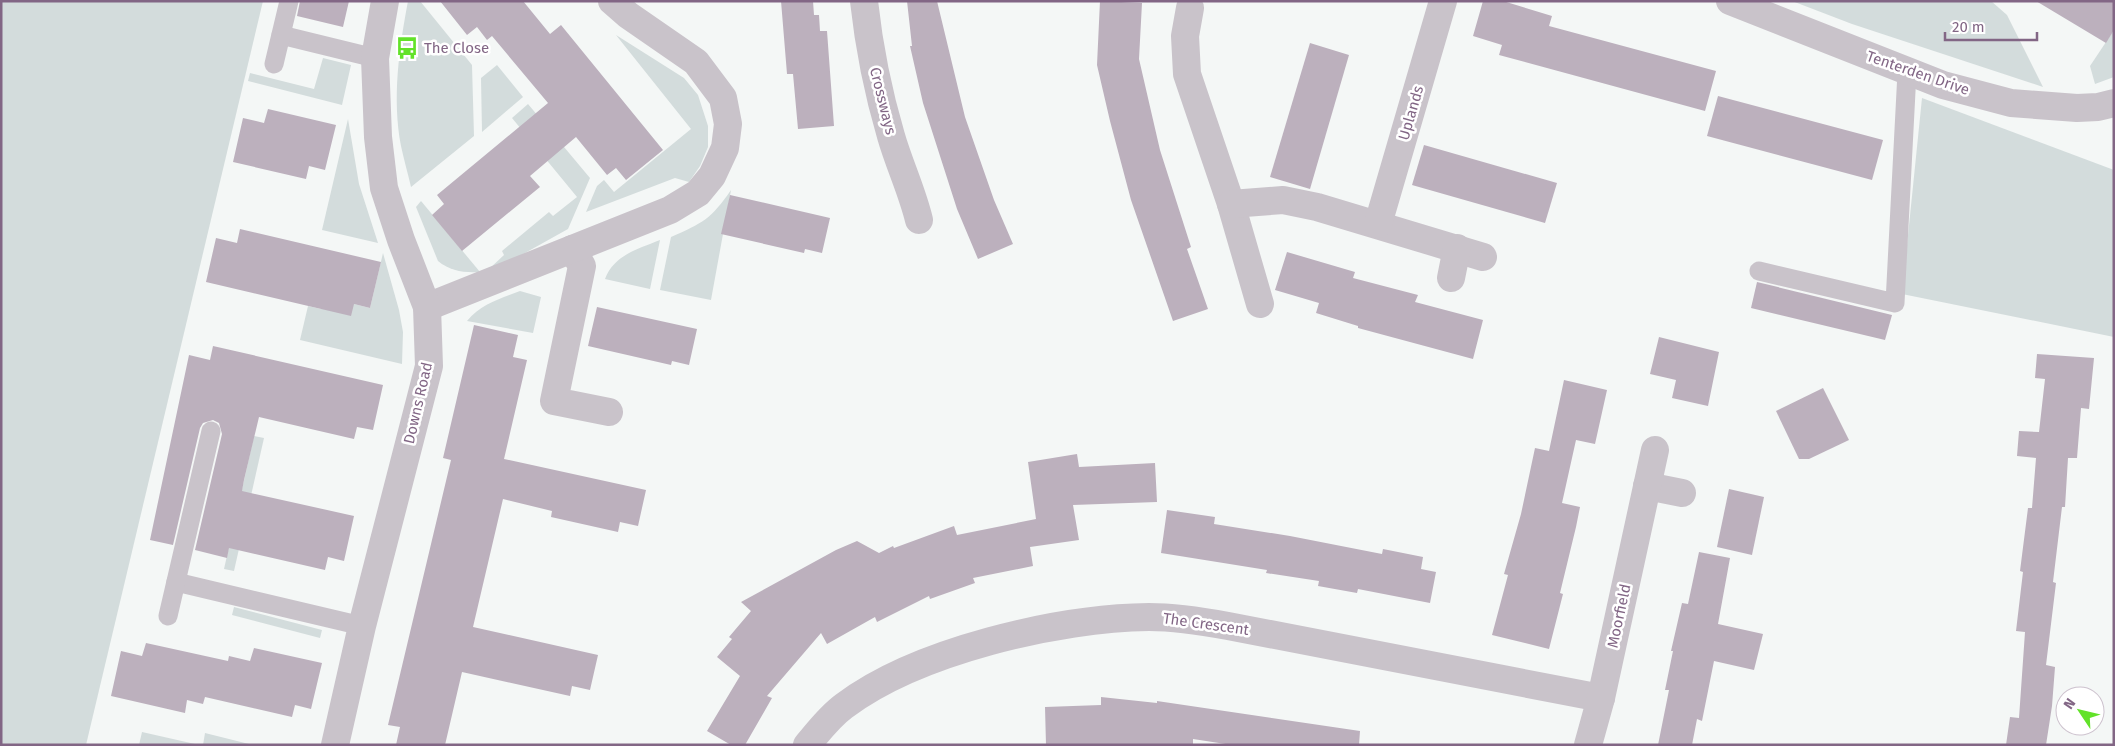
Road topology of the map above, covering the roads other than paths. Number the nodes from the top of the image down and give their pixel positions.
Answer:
1 (289, 1) edge
2 (385, 1) edge
3 (612, 1) edge
4 (864, 1) edge
5 (1443, 1) edge
6 (1730, 1) edge
7 (1190, 8) dead end
8 (281, 36) junction
9 (375, 58) junction
10 (274, 64) dead end
11 (1907, 72) junction
12 (2114, 103) edge
13 (1231, 204) junction
14 (910, 207) dead end
15 (1378, 224) junction
16 (572, 248) junction
17 (1457, 248) junction
18 (1483, 256) dead end
19 (1759, 271) dead end
20 (1451, 278) dead end
21 (1260, 304) dead end
22 (427, 306) junction
23 (609, 412) dead end
24 (211, 431) dead end
25 (1655, 450) dead end
26 (1647, 486) junction
27 (1682, 493) dead end
28 (176, 582) junction
29 (168, 616) dead end
30 (362, 626) junction
31 (1601, 698) junction
32 (336, 745) edge
33 (807, 745) edge
34 (1588, 745) edge

1 - 8 lane
2 - 9 street, Downs Road
3 - 16 street
4 - 14 street, Crossways
5 - 15 street, Uplands
6 - 11 street, Tenterden Drive
7 - 13 street
8 - 9 lane
8 - 10 lane
9 - 22 street, Downs Road
11 - 12 street, Tenterden Drive
11 - 19 lane
13 - 15 street
13 - 21 street
15 - 17 street
16 - 22 street
16 - 23 street
17 - 18 street
17 - 20 street
22 - 30 street, Downs Road
24 - 28 lane
25 - 26 street, Moorfield
26 - 27 street
26 - 31 street, Moorfield
28 - 29 lane
28 - 30 lane
30 - 32 street, Downs Road
31 - 33 street, The Crescent
31 - 34 street, Moorfield

